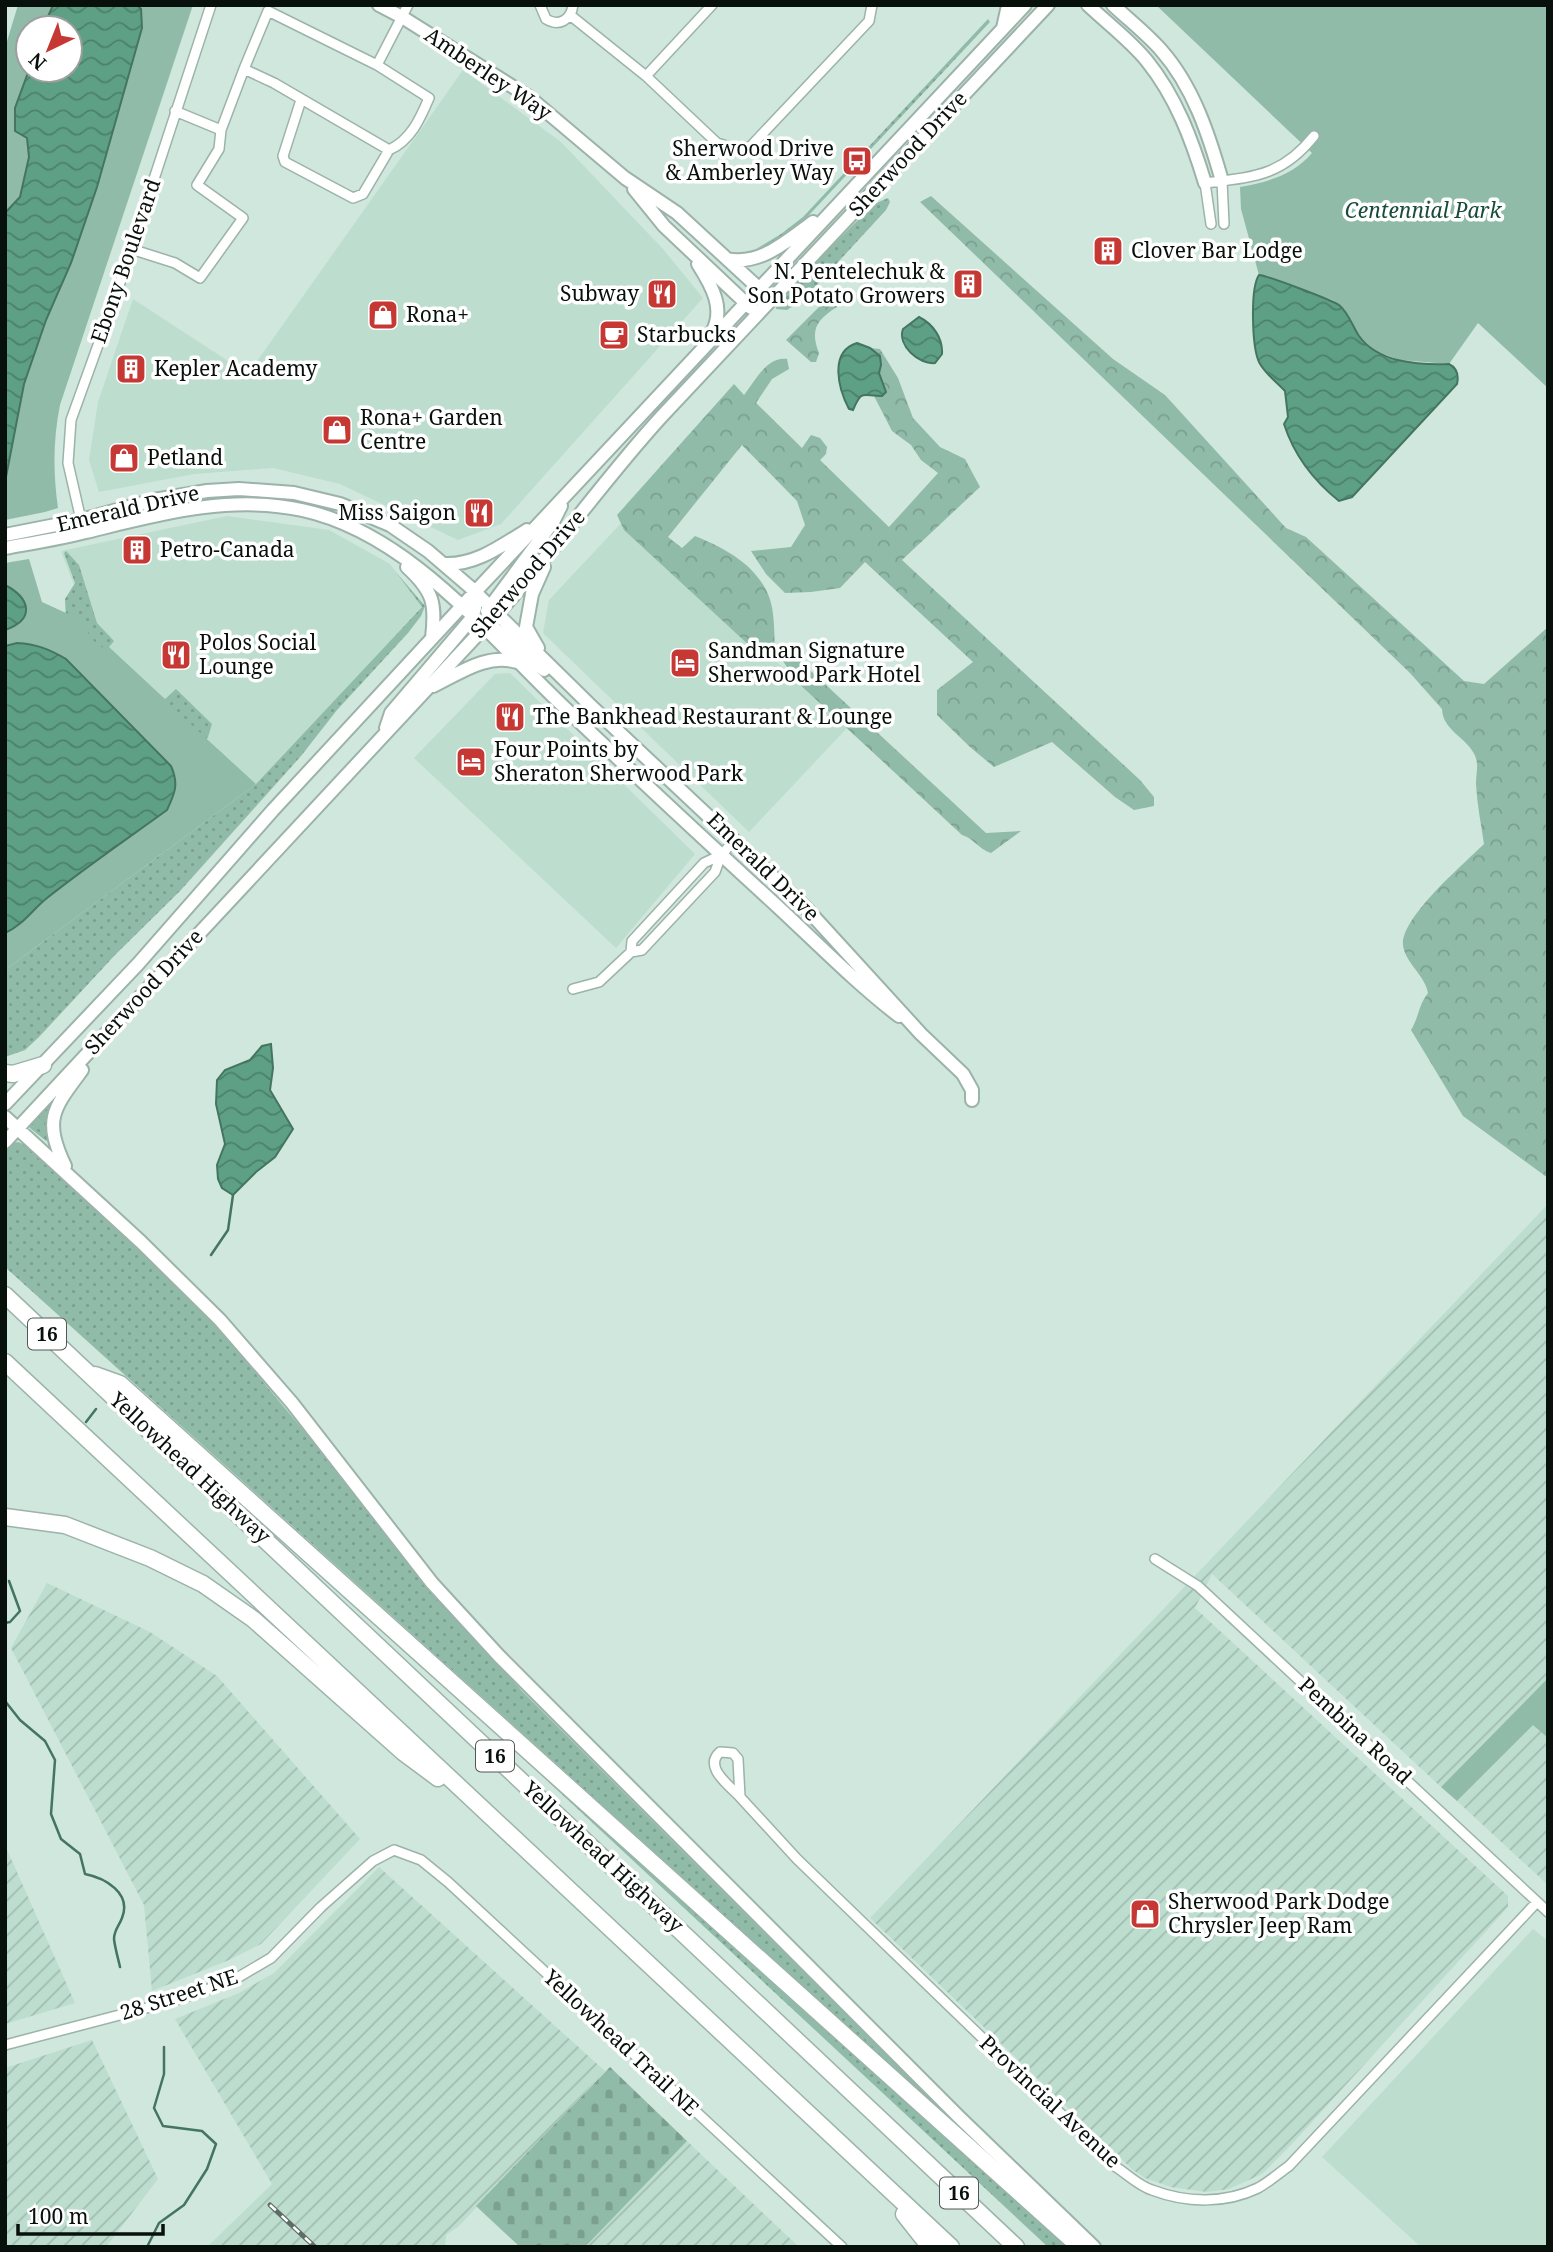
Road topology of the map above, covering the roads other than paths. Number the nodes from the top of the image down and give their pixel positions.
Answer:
1 (211, 5) edge
2 (379, 5) edge
3 (540, 5) edge
4 (573, 5) edge
5 (712, 5) edge
6 (872, 5) edge
7 (1011, 5) edge
8 (1024, 5) edge
9 (1048, 5) edge
10 (1088, 5) edge
11 (1113, 5) edge
12 (269, 8) edge
13 (405, 11) edge
14 (570, 15) junction
15 (1003, 28) junction
16 (377, 65) junction
17 (244, 69) junction
18 (646, 76) junction
19 (301, 100) junction
20 (175, 111) junction
21 (220, 130) junction
22 (1314, 135) dead end
23 (389, 150) junction
24 (625, 178) junction
25 (1222, 181) junction
26 (1205, 183) junction
27 (846, 196) junction
28 (1224, 223) dead end
29 (1211, 224) dead end
30 (686, 246) junction
31 (131, 249) junction
32 (727, 259) junction
33 (758, 288) junction
34 (771, 300) junction
35 (745, 302) junction
36 (758, 315) junction
37 (699, 353) junction
38 (564, 497) junction
39 (81, 520) junction
40 (541, 522) junction
41 (5, 535) edge
42 (376, 539) junction
43 (5, 548) edge
44 (549, 555) junction
45 (444, 564) junction
46 (475, 592) junction
47 (461, 607) junction
48 (484, 617) junction
49 (432, 638) junction
50 (517, 662) junction
51 (548, 663) junction
52 (426, 689) junction
53 (589, 704) junction
54 (383, 734) junction
55 (734, 840) junction
56 (721, 855) junction
57 (631, 952) junction
58 (573, 989) dead end
59 (113, 1027) junction
60 (921, 1034) junction
61 (43, 1065) junction
62 (5, 1073) edge
63 (972, 1100) dead end
64 (5, 1104) edge
65 (5, 1116) edge
66 (18, 1128) junction
67 (5, 1142) edge
68 (68, 1173) junction
69 (5, 1295) edge
70 (5, 1362) edge
71 (88, 1372) junction
72 (5, 1517) edge
73 (1155, 1559) dead end
74 (740, 1797) junction
75 (502, 1825) junction
76 (394, 1850) joint
77 (1537, 1902) junction
78 (1548, 1912) edge
79 (5, 2045) edge
80 (865, 2166) junction
81 (842, 2247) edge
82 (930, 2247) edge
83 (951, 2247) edge
84 (1016, 2247) edge
85 (1080, 2247) edge
86 (1094, 2247) edge

1 - 20 street, Ebony Boulevard
2 - 13 main road, Amberley Way
3 - 14 street
4 - 14 street
5 - 18 street
6 - 18 street
7 - 15 main road
8 - 15 main road, Sherwood Drive
9 - 34 main road, Sherwood Drive
10 - 26 main road
11 - 25 main road
12 - 16 street
12 - 17 street
13 - 16 street
13 - 24 main road, Amberley Way
14 - 18 street
15 - 27 main road, Sherwood Drive
16 - 23 street
17 - 19 street
17 - 21 street
19 - 23 street
19 - 23 street
20 - 21 street
20 - 31 street, Ebony Boulevard
21 - 31 street
22 - 25 street
24 - 30 main road, Amberley Way
24 - 32 main road, Amberley Way
25 - 26 street
25 - 28 street
26 - 29 street
27 - 32 main road
27 - 33 main road, Sherwood Drive
30 - 35 main road, Amberley Way
30 - 37 main road
31 - 39 street, Ebony Boulevard
32 - 33 main road, Amberley Way
33 - 34 main road, Amberley Way
33 - 35 main road, Sherwood Drive
34 - 36 main road, Sherwood Drive
35 - 36 main road, Amberley Way
35 - 37 main road, Sherwood Drive
36 - 44 main road, Sherwood Drive
37 - 38 main road, Sherwood Drive
38 - 40 main road, Sherwood Drive
38 - 48 main road
39 - 41 main road, Emerald Drive
39 - 45 main road, Emerald Drive
40 - 45 main road
40 - 46 main road, Sherwood Drive
42 - 43 main road, Emerald Drive
42 - 47 main road, Emerald Drive
42 - 49 main road
44 - 48 main road, Sherwood Drive
44 - 51 main road
45 - 46 main road, Emerald Drive
46 - 47 main road, Sherwood Drive
46 - 48 main road, Emerald Drive
47 - 48 main road, Emerald Drive
47 - 49 main road, Sherwood Drive
48 - 50 main road, Emerald Drive
48 - 51 main road, Emerald Drive
48 - 52 main road, Sherwood Drive
48 - 53 main road
48 - 54 main road
49 - 61 main road, Sherwood Drive
50 - 52 main road
50 - 56 main road, Emerald Drive
51 - 53 main road, Emerald Drive
52 - 54 main road, Sherwood Drive
53 - 55 main road, Emerald Drive
54 - 59 main road, Sherwood Drive
55 - 56 street
55 - 60 main road, Emerald Drive
56 - 57 street
56 - 57 street
56 - 60 main road, Emerald Drive
57 - 58 street
59 - 66 main road, Sherwood Drive
59 - 68 main road
60 - 63 main road, Emerald Drive
61 - 62 highway
61 - 64 main road, Sherwood Drive
65 - 66 main road
66 - 67 main road, Sherwood Drive
66 - 68 main road
68 - 86 main road
69 - 71 highway, Yellowhead Highway / 16
70 - 75 highway, 16
71 - 84 highway, Yellowhead Highway / 16
71 - 85 highway
72 - 75 highway
73 - 77 street, Pembina Road
74 - 74 street, Provincial Avenue
74 - 77 street, Provincial Avenue
75 - 80 highway, 16
76 - 79 street, 28 Street NE
76 - 81 street, Yellowhead Trail NE
77 - 78 street, Pembina Road
80 - 82 highway
80 - 83 highway, 16

